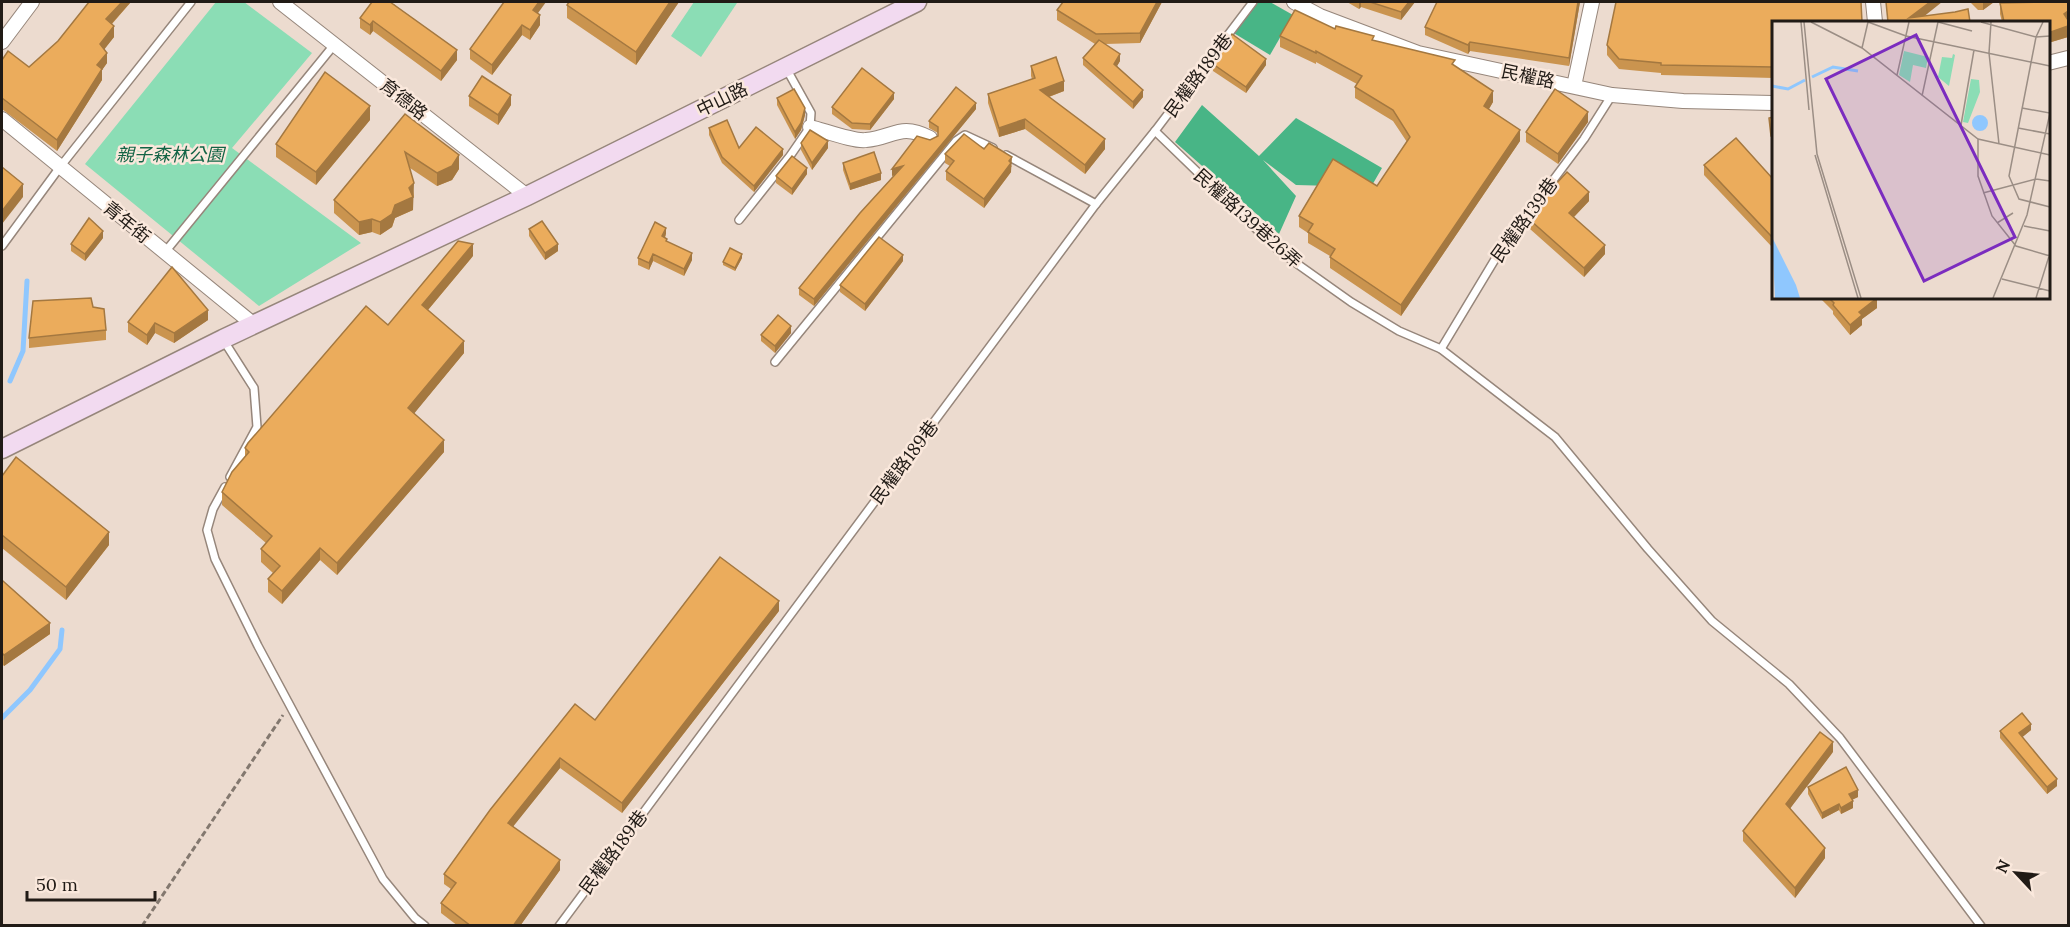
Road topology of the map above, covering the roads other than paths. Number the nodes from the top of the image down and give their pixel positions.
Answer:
1 (32, 2) edge
2 (191, 2) edge
3 (280, 2) edge
4 (916, 2) edge
5 (1253, 2) edge
6 (1294, 2) edge
7 (1592, 2) edge
8 (1872, 2) edge
9 (1875, 21) edge
10 (2, 42) edge
11 (335, 45) junction
12 (2068, 58) edge
13 (2049, 63) edge
14 (786, 67) junction
15 (1574, 86) junction
16 (1612, 95) junction
17 (1772, 103) edge
18 (2, 119) edge
19 (810, 127) junction
20 (1155, 131) junction
21 (930, 138) edge
22 (60, 166) junction
23 (527, 196) junction
24 (1096, 204) junction
25 (739, 220) dead end
26 (2, 246) edge
27 (165, 252) junction
28 (253, 324) junction
29 (223, 339) junction
30 (1441, 349) junction
31 (775, 362) dead end
32 (2, 449) edge
33 (425, 926) edge
34 (559, 926) edge
35 (1982, 926) edge

1 - 10 street
2 - 22 lane
3 - 11 street, 育德路
4 - 14 main road, 中山路
5 - 20 lane, 民權路189巷
6 - 15 street, 民權路
7 - 15 street
8 - 9 street
11 - 23 street, 育德路
11 - 27 lane
12 - 13 street
14 - 19 lane
14 - 23 main road, 中山路
15 - 16 street, 民權路
16 - 17 street, 民權路
16 - 30 lane, 民權路139巷
18 - 22 street, 青年街
19 - 21 street
19 - 25 lane
20 - 24 lane, 民權路189巷
20 - 30 lane, 民權路139巷26弄
22 - 26 lane
22 - 27 street, 青年街
23 - 28 main road, 中山路
24 - 31 lane
24 - 34 lane, 民權路189巷
27 - 28 street, 青年街
28 - 29 main road, 中山路
29 - 32 main road, 中山路
29 - 33 lane
30 - 35 lane, 民權路139巷26弄

